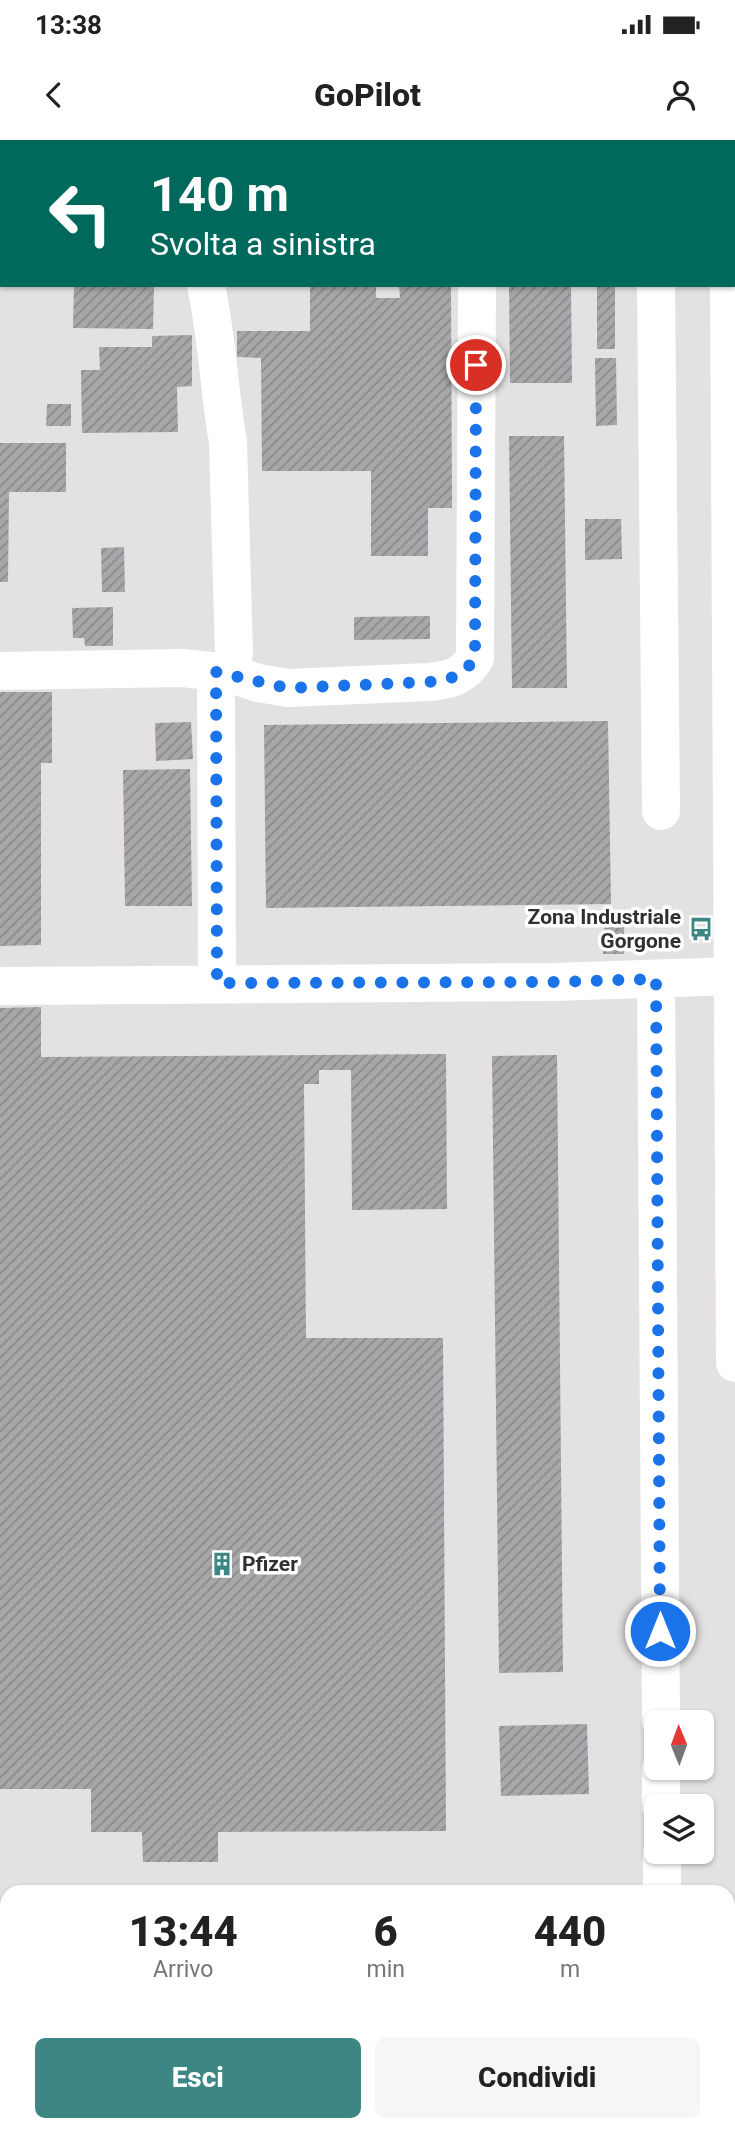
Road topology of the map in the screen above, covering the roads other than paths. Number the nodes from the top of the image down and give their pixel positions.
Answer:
1 (206, 287) edge
2 (477, 287) edge
3 (656, 287) edge
4 (729, 287) edge
5 (0, 671) edge
6 (223, 673) junction
7 (661, 811) dead end
8 (733, 976) junction
9 (656, 979) junction
10 (217, 983) junction
11 (0, 985) edge
12 (734, 1071) edge
13 (735, 1363) edge
14 (661, 1710) edge
15 (662, 1864) edge
16 (662, 1885) edge

1 - 6 street
2 - 6 street
3 - 7 street
4 - 8 street
5 - 6 street
6 - 10 street
8 - 9 street
8 - 12 street
9 - 10 street
9 - 14 street
10 - 11 street
12 - 13 street
15 - 16 street

